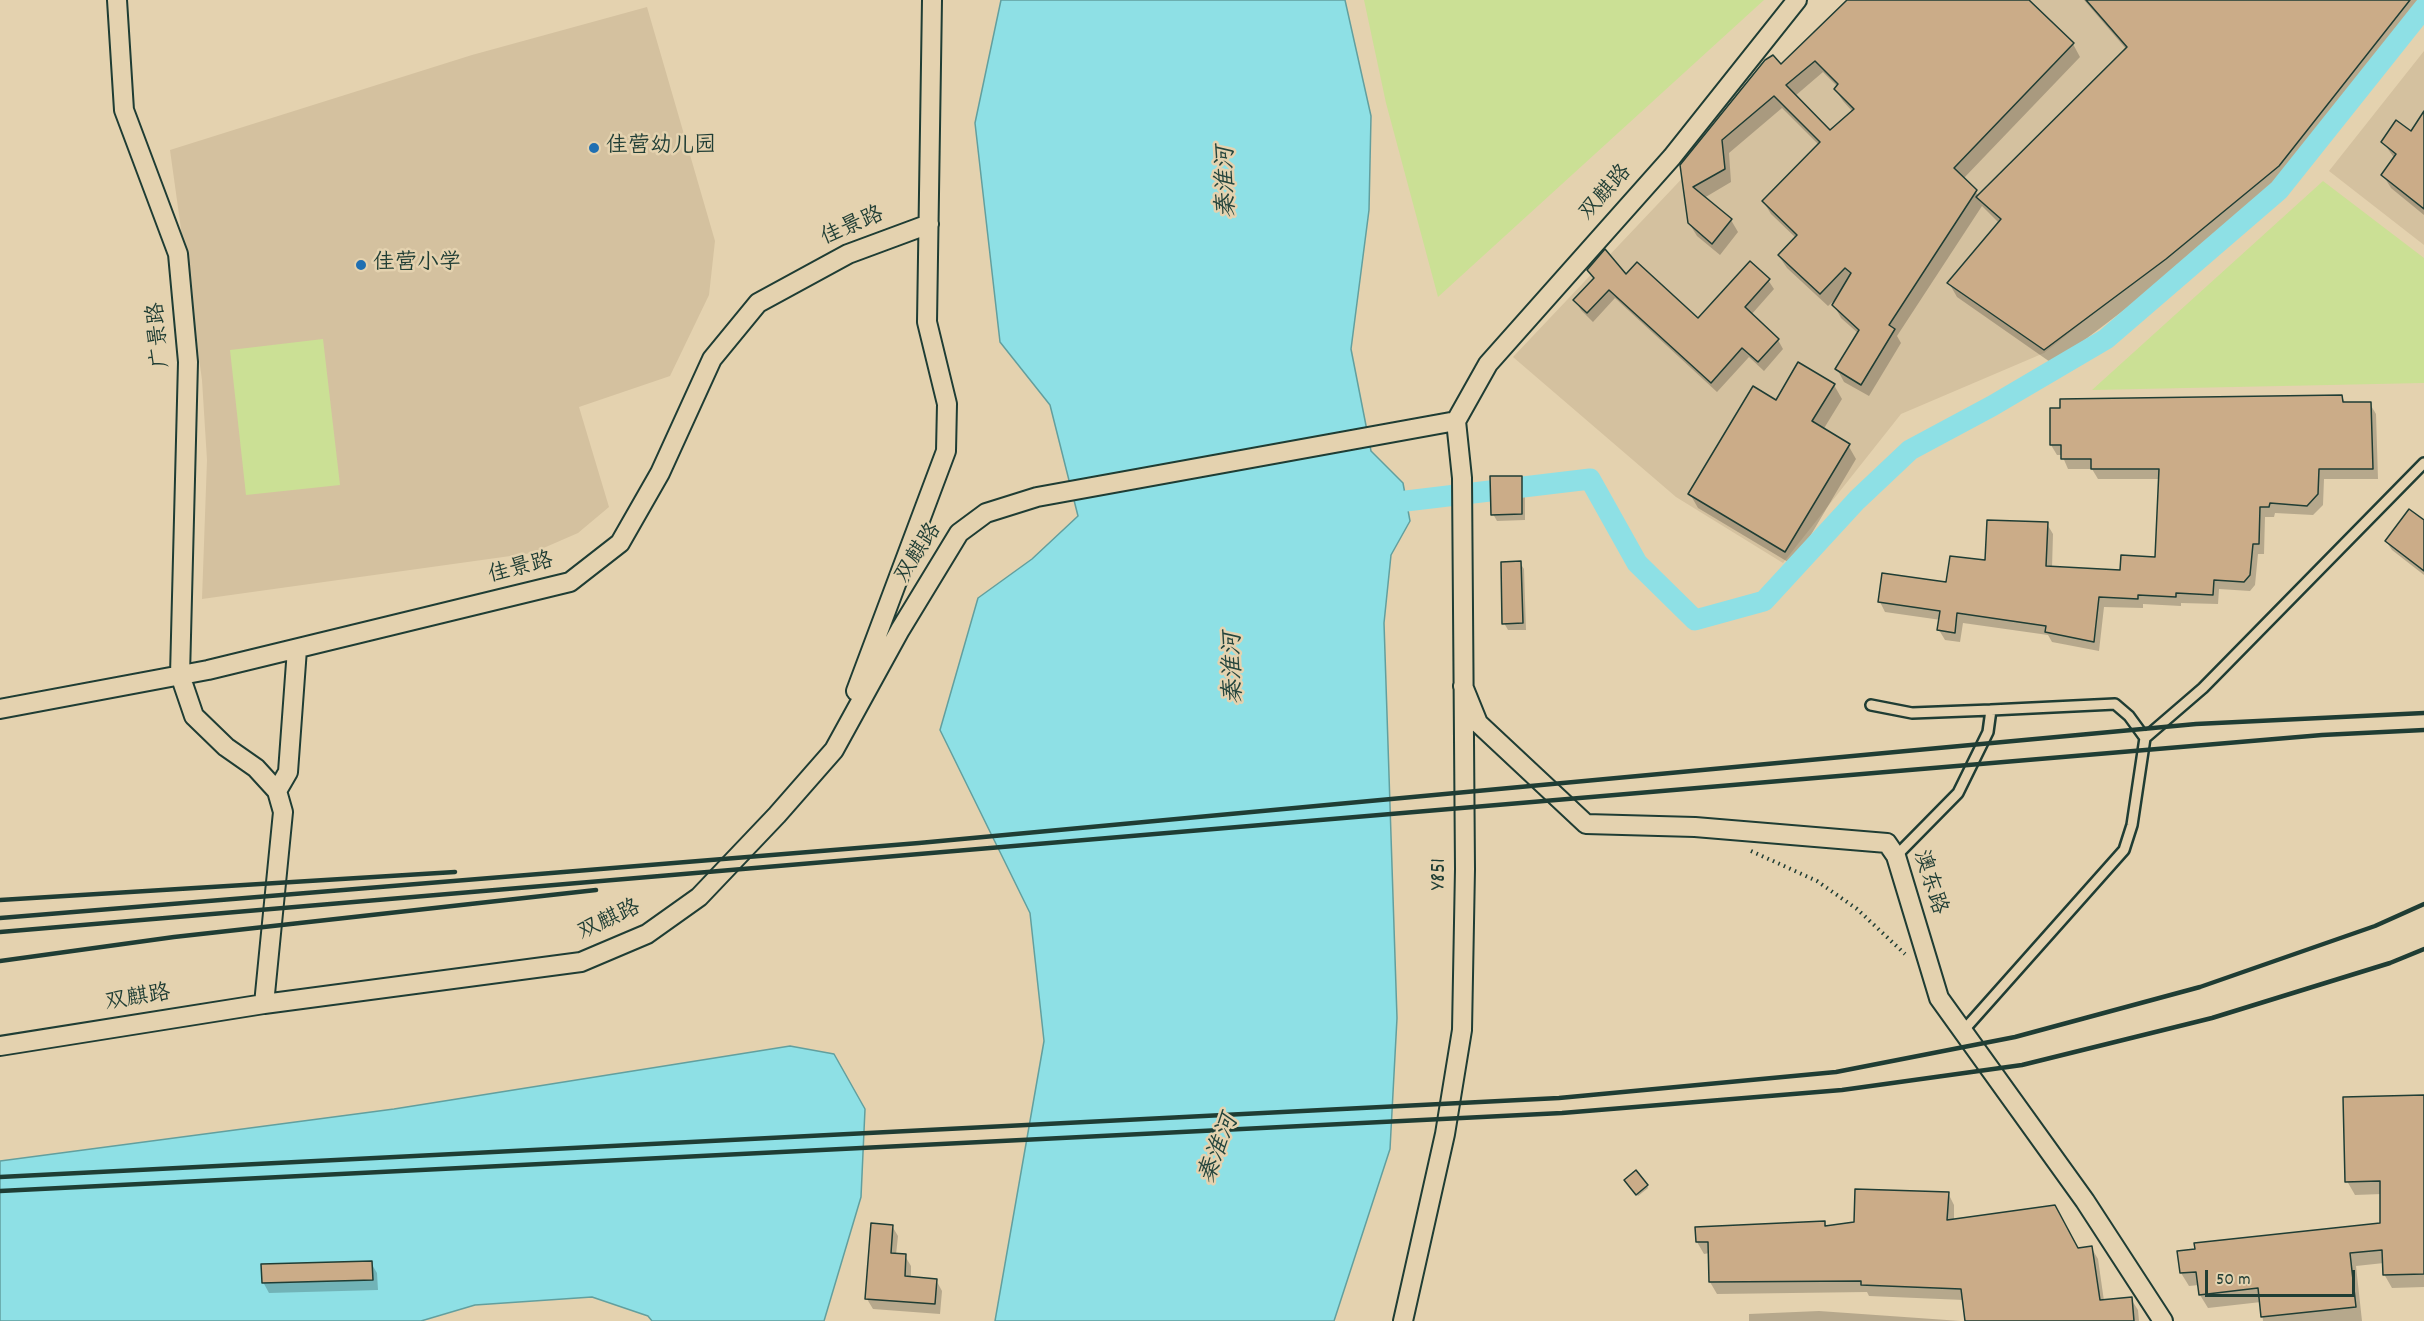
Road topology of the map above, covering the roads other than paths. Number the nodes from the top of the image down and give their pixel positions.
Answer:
1 (117, 0) edge
2 (932, 0) edge
3 (1797, 0) edge
4 (929, 224) junction
5 (1456, 421) junction
6 (2424, 463) edge
7 (297, 649) junction
8 (180, 675) junction
9 (1463, 686) junction
10 (1871, 705) dead end
11 (0, 709) edge
12 (1991, 710) junction
13 (2145, 738) junction
14 (834, 750) junction
15 (277, 791) junction
16 (1896, 856) junction
17 (264, 1004) junction
18 (1963, 1031) junction
19 (0, 1046) edge
20 (1403, 1321) edge
21 (2163, 1321) edge

1 - 8 street, 广景路
2 - 4 street
3 - 5 street, 双麒路
4 - 7 street, 佳景路
4 - 14 street
5 - 9 street, Y851
5 - 14 street, 双麒路
6 - 13 lane
7 - 8 street, 佳景路
7 - 15 street
8 - 11 street, 佳景路
8 - 15 street
9 - 16 street, 澳东路
9 - 20 street, Y851
10 - 12 lane
12 - 13 lane
12 - 16 lane
13 - 18 lane
14 - 17 street, 双麒路
15 - 17 street
16 - 18 street, 澳东路
17 - 19 street, 双麒路
18 - 21 street, 澳东路

